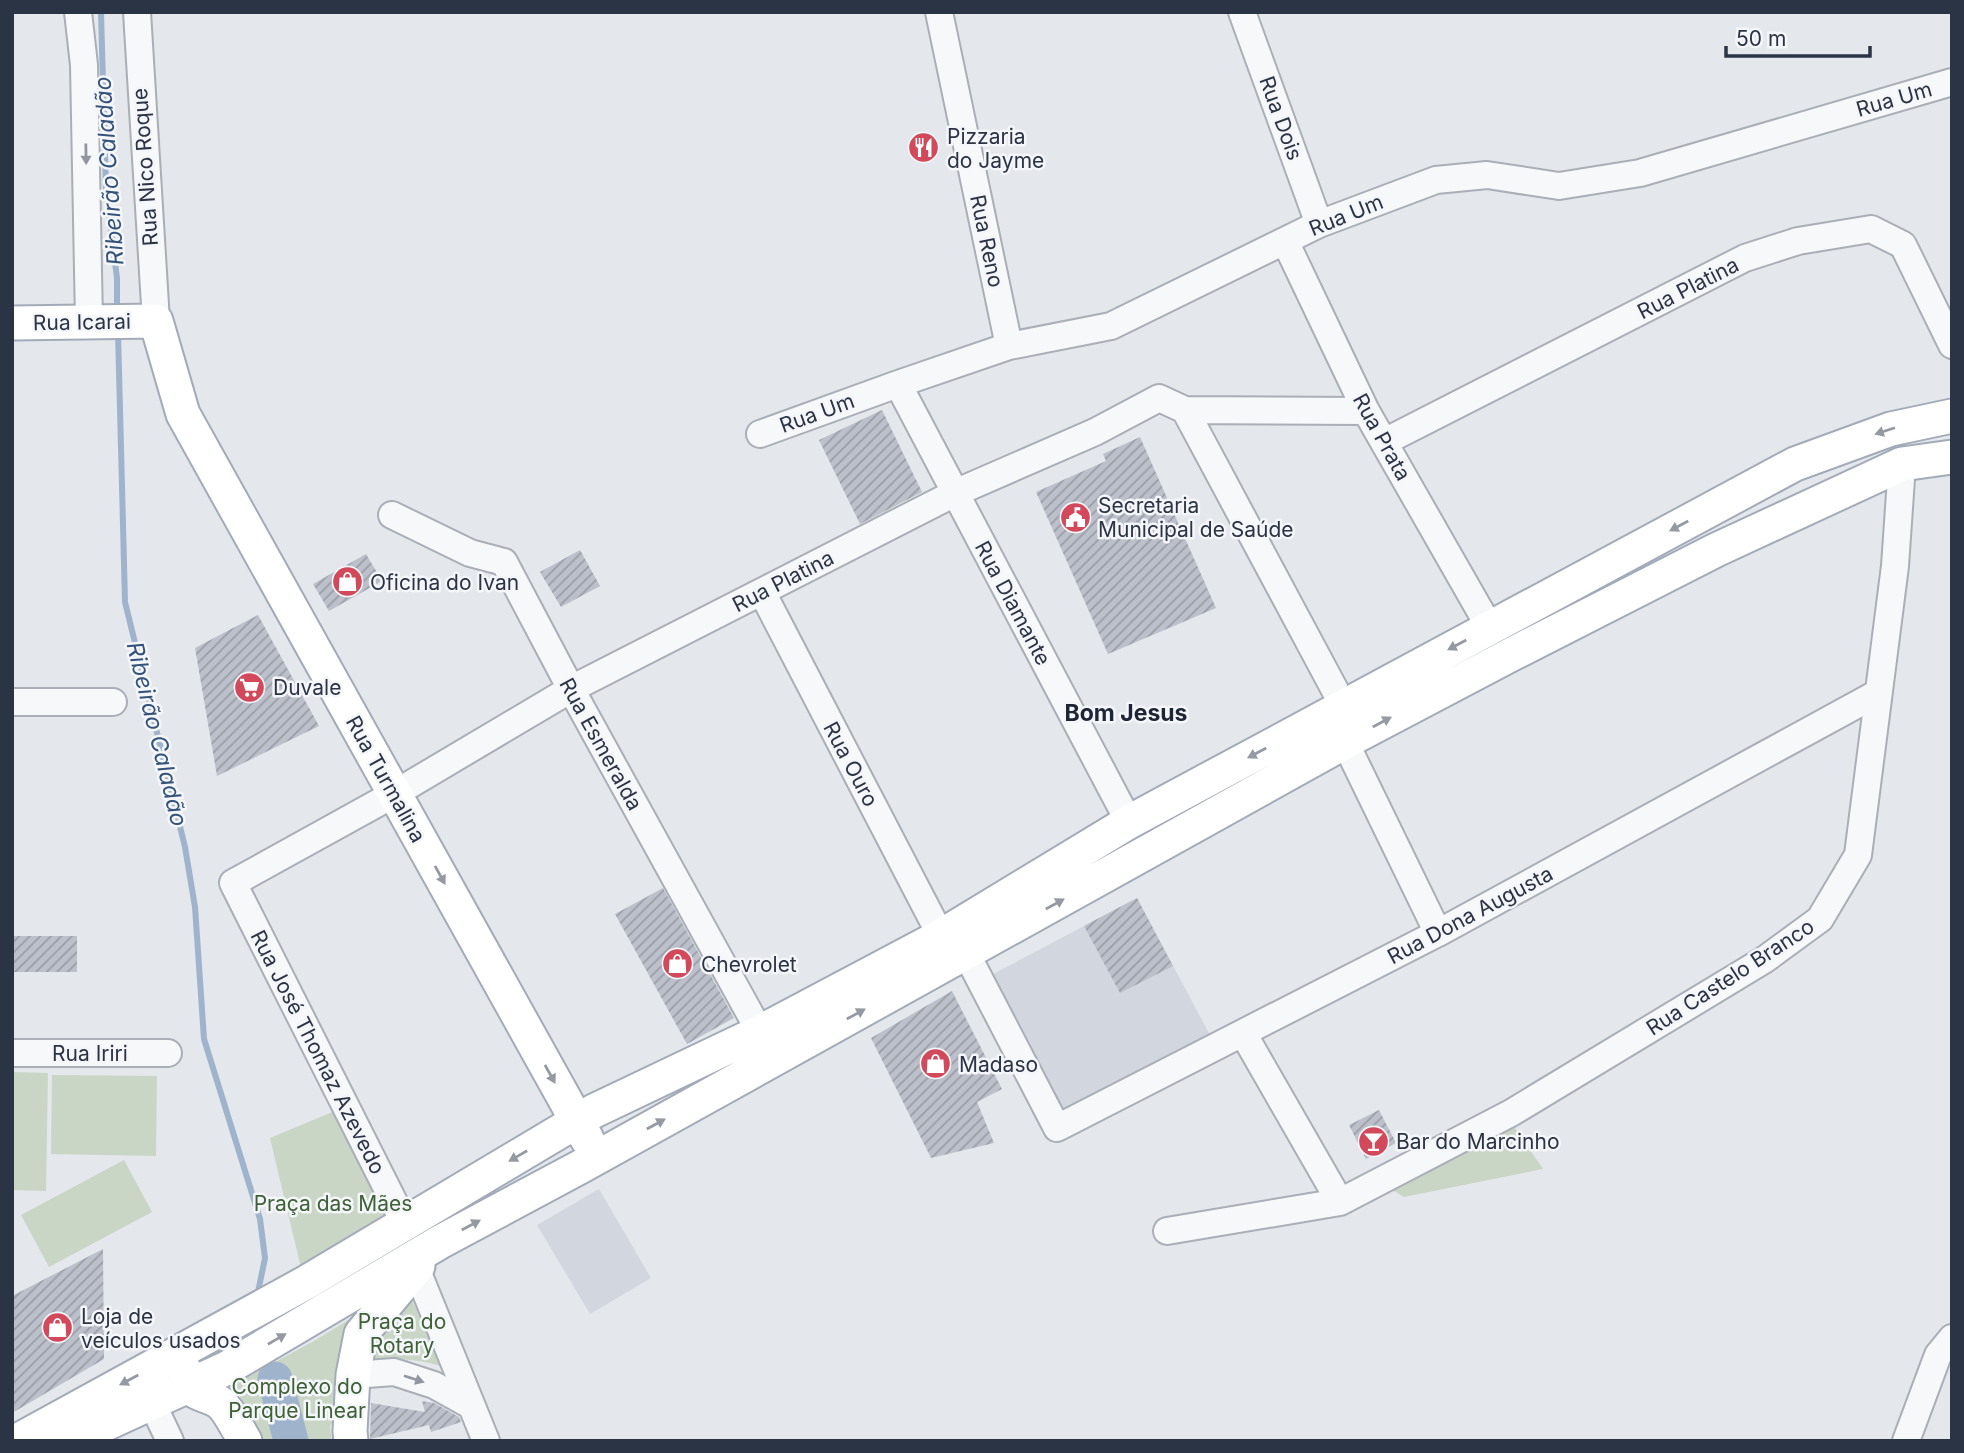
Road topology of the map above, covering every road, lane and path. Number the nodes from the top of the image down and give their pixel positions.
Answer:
1 (78, 12) edge
2 (136, 12) edge
3 (939, 12) edge
4 (1242, 12) edge
5 (1952, 82) edge
6 (1319, 224) junction
7 (1286, 241) junction
8 (94, 321) junction
9 (153, 321) junction
10 (12, 323) edge
11 (1952, 345) edge
12 (1009, 346) junction
13 (898, 384) junction
14 (1185, 410) junction
15 (1366, 411) junction
16 (1952, 416) edge
17 (760, 435) dead end
18 (1384, 442) junction
19 (1952, 457) edge
20 (1902, 464) junction
21 (955, 493) junction
22 (392, 515) dead end
23 (762, 592) junction
24 (1490, 628) junction
25 (571, 689) junction
26 (1878, 693) junction
27 (12, 702) edge
28 (113, 702) dead end
29 (1344, 707) junction
30 (1345, 742) junction
31 (394, 794) junction
32 (1129, 822) junction
33 (233, 883) joint
34 (1438, 933) junction
35 (954, 945) junction
36 (760, 1032) junction
37 (1243, 1033) junction
38 (12, 1053) edge
39 (168, 1053) dead end
40 (577, 1122) junction
41 (1057, 1128) joint
42 (597, 1157) junction
43 (1340, 1202) junction
44 (404, 1222) junction
45 (1167, 1231) dead end
46 (403, 1271) junction
47 (1952, 1338) edge
48 (202, 1341) junction
49 (354, 1375) junction
50 (194, 1390) junction
51 (152, 1403) junction
52 (470, 1405) junction
53 (244, 1440) edge
54 (17, 1441) edge
55 (69, 1441) edge
56 (170, 1441) edge
57 (351, 1441) edge
58 (486, 1441) edge
59 (1906, 1441) edge

1 -> 8 street
2 - 9 street, Rua Nico Roque
3 - 12 street, Rua Reno
4 - 6 street, Rua Dois
5 - 6 street, Rua Um
6 - 7 street, Rua Um
7 - 12 street, Rua Um
7 - 15 street, Rua Prata
8 - 9 main road, Rua Icarai
8 - 10 main road, Rua Icarai
9 - 31 main road, Rua Turmalina
11 - 18 street, Rua Platina
12 - 13 street, Rua Um
13 - 17 street, Rua Um
13 - 21 street, Rua Diamante
14 - 15 street, Rua Platina
14 - 21 street, Rua Platina
14 - 29 street
15 - 18 street, Rua Prata
16 -> 24 main road
18 - 24 street, Rua Prata
19 - 20 main road
20 - 26 street, Rua Castelo Branco
30 -> 20 main road
21 - 23 street, Rua Platina
21 - 32 street, Rua Diamante
22 - 25 street, Rua Esmeralda
23 - 25 street, Rua Platina
23 - 35 street, Rua Ouro
24 -> 29 main road
25 - 31 street, Rua Platina
25 - 36 street, Rua Esmeralda
26 - 34 street, Rua Dona Augusta
26 - 43 street, Rua Castelo Branco
27 - 28 street
29 -> 32 main road
30 - 34 street
35 -> 30 main road
31 - 33 street, Rua Platina
31 -> 40 main road, Rua Turmalina
32 - 35 main road
33 - 44 street, Rua José Thomaz Azevedo
34 - 37 street, Rua Dona Augusta
35 - 36 main road
35 - 41 street, Rua Ouro
42 -> 35 main road
36 - 40 main road
37 - 41 street, Rua Dona Augusta
37 - 43 street
38 - 39 street, Rua Iriri
40 - 42 main road, Rua Turmalina
40 -> 44 main road
46 -> 42 main road
43 - 45 street, Rua Castelo Branco
44 - 48 main road
46 - 49 main road
50 -> 46 main road
46 - 52 street
47 - 59 street
48 - 50 main road
48 -> 54 main road
49 -> 52 street
49 - 57 main road
50 - 51 main road
50 - 53 main road
51 - 55 main road
51 - 56 street
52 - 58 street

